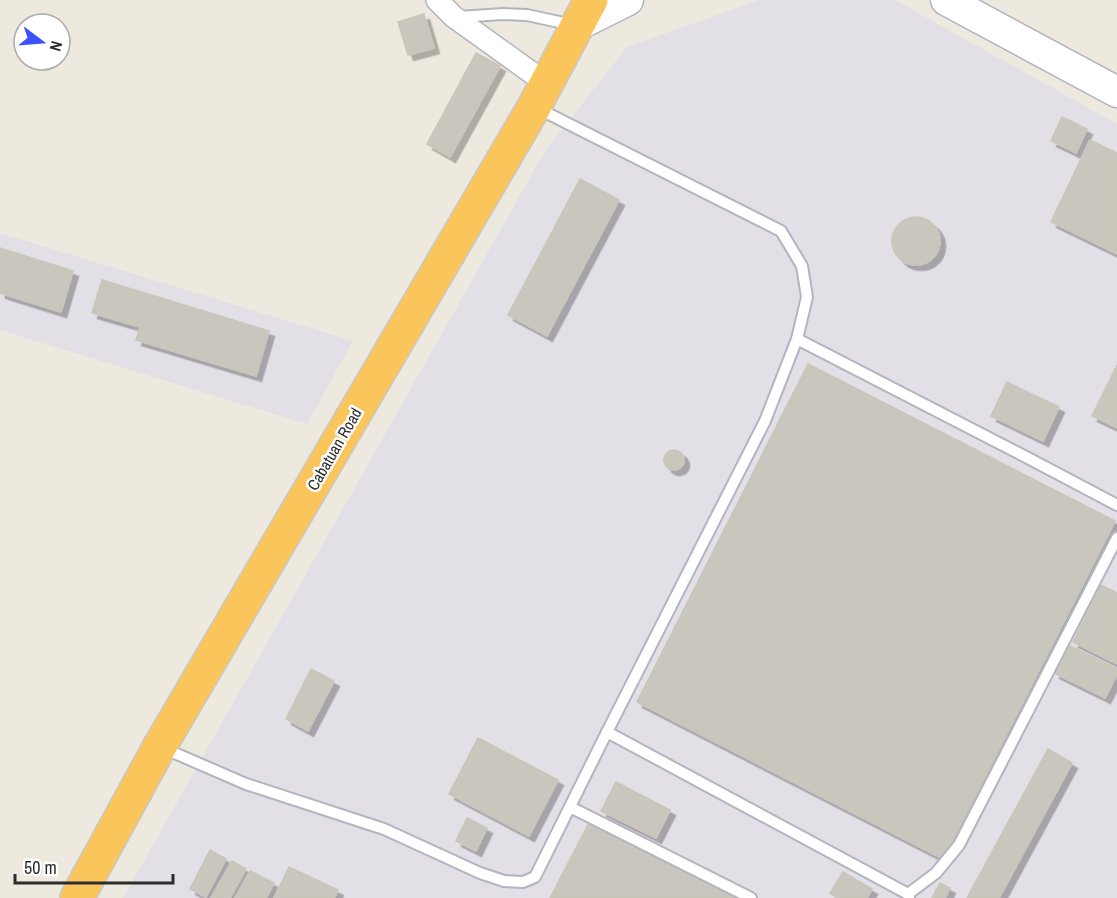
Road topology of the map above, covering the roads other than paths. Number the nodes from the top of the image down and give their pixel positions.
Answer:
1 (437, 0) edge
2 (628, 0) edge
3 (946, 0) edge
4 (456, 11) edge
5 (584, 13) edge
6 (1117, 92) edge
7 (540, 95) junction
8 (797, 339) junction
9 (1117, 505) edge
10 (1117, 538) edge
11 (607, 732) junction
12 (160, 746) junction
13 (570, 807) junction
14 (908, 896) edge
15 (77, 898) edge
16 (751, 898) edge

1 - 4 street
2 - 5 main road
3 - 6 main road
4 - 5 lane
4 - 7 street
5 - 7 highway, Cabatuan Road
7 - 8 lane
7 - 12 highway, Cabatuan Road
8 - 9 lane
8 - 11 lane
10 - 14 lane
11 - 13 lane
11 - 14 lane
12 - 13 lane
12 - 15 highway, Cabatuan Road
13 - 16 lane

